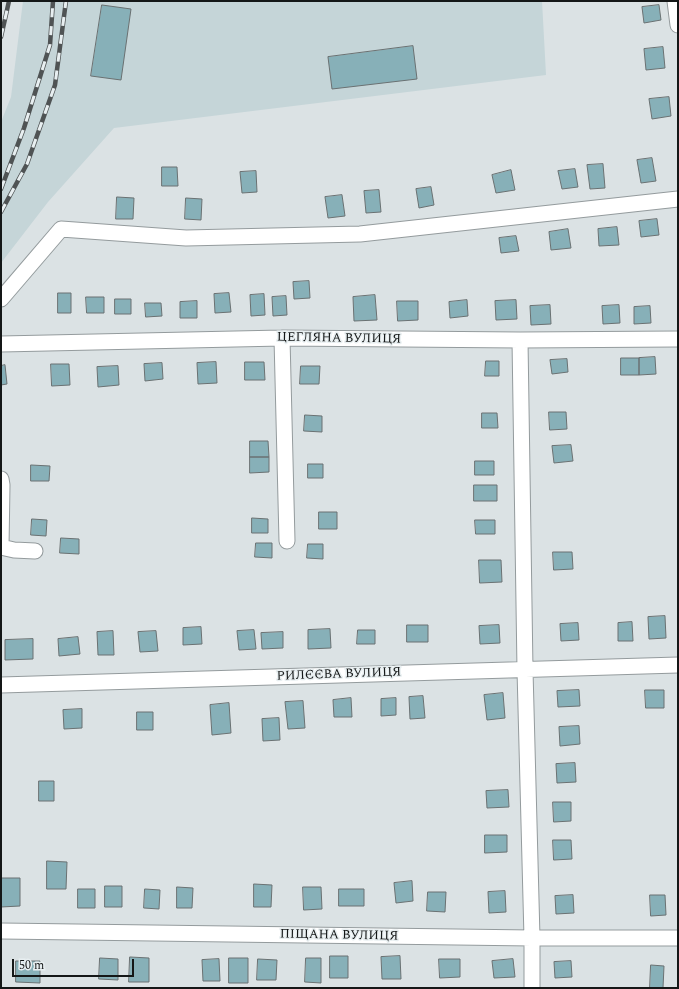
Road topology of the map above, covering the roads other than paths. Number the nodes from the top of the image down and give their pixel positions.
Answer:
1 (675, 1) edge
2 (678, 25) edge
3 (678, 199) edge
4 (1, 299) edge
5 (282, 338) junction
6 (678, 339) edge
7 (520, 340) junction
8 (1, 344) edge
9 (1, 480) edge
10 (287, 540) dead end
11 (35, 550) dead end
12 (678, 665) edge
13 (525, 670) junction
14 (1, 685) edge
15 (1, 931) edge
16 (532, 938) junction
17 (678, 938) edge
18 (532, 988) edge

1 - 2 street
3 - 4 street
5 - 7 street, ЦЕГЛЯНА ВУЛИЦЯ
5 - 8 street, ЦЕГЛЯНА ВУЛИЦЯ
5 - 10 street
6 - 7 street, ЦЕГЛЯНА ВУЛИЦЯ
7 - 13 street
9 - 11 street
12 - 13 street, РИЛЄЄВА ВУЛИЦЯ
13 - 14 street, РИЛЄЄВА ВУЛИЦЯ
13 - 16 street
15 - 16 street, ПІЩАНА ВУЛИЦЯ
16 - 17 street, ПІЩАНА ВУЛИЦЯ
16 - 18 street

